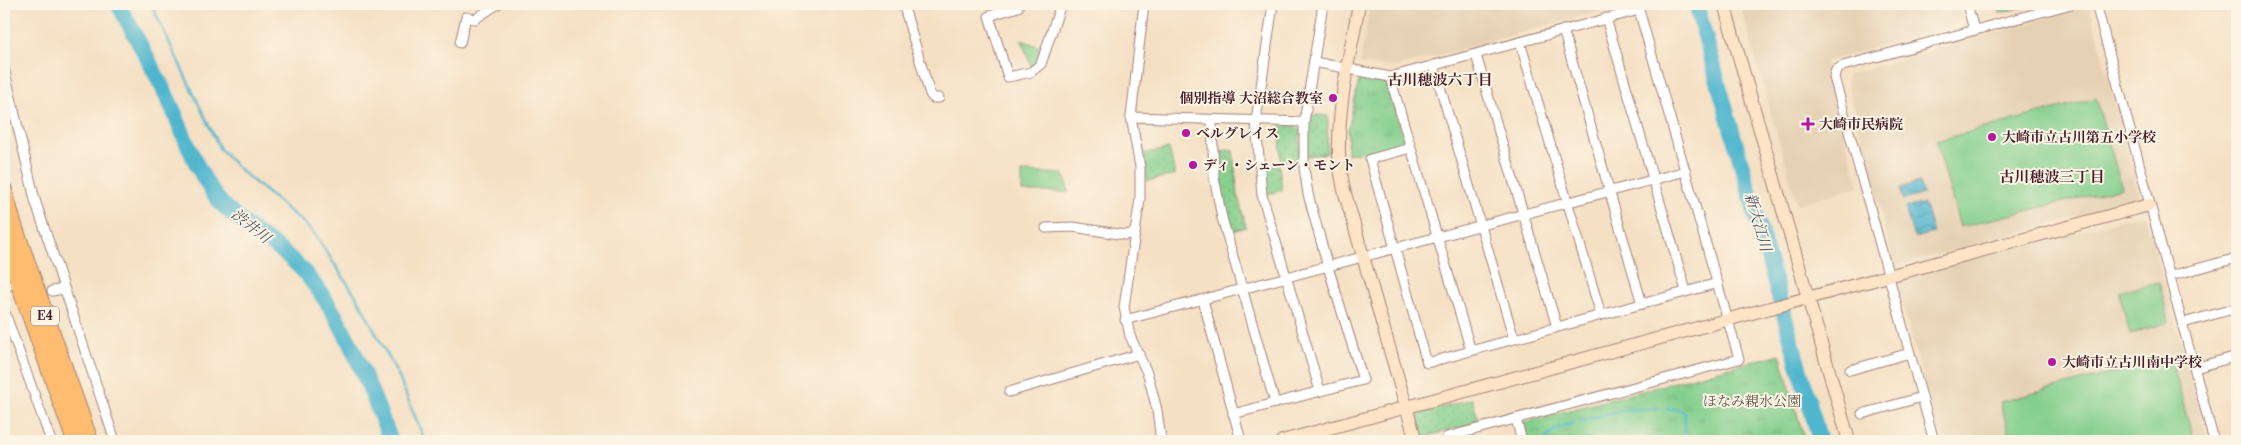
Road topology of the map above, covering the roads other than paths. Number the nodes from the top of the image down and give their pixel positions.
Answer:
1 (498, 4) edge
2 (903, 4) edge
3 (1017, 4) edge
4 (1061, 4) edge
5 (1144, 4) edge
6 (1273, 4) edge
7 (1323, 4) edge
8 (1358, 4) edge
9 (1724, 4) edge
10 (1967, 4) edge
11 (2071, 4) edge
12 (2096, 4) edge
13 (1606, 18) junction
14 (1563, 30) junction
15 (1974, 30) junction
16 (1520, 42) junction
17 (460, 43) dead end
18 (1476, 55) junction
19 (1314, 62) junction
20 (1434, 66) junction
21 (4, 68) edge
22 (1347, 68) junction
23 (1390, 77) junction
24 (939, 98) dead end
25 (1131, 117) junction
26 (1212, 121) junction
27 (1256, 121) junction
28 (1304, 122) junction
29 (1411, 148) junction
30 (1686, 171) junction
31 (1654, 180) junction
32 (4, 190) edge
33 (1610, 192) junction
34 (1568, 203) junction
35 (2149, 205) junction
36 (1523, 215) junction
37 (1481, 226) junction
38 (1046, 228) dead end
39 (1135, 233) junction
40 (1437, 238) junction
41 (4, 242) edge
42 (1395, 249) junction
43 (1363, 257) junction
44 (2237, 258) edge
45 (1328, 267) junction
46 (2170, 276) junction
47 (1888, 277) junction
48 (1286, 278) junction
49 (1718, 283) junction
50 (64, 289) junction
51 (1242, 290) junction
52 (52, 291) dead end
53 (1686, 291) junction
54 (1808, 298) junction
55 (1203, 300) junction
56 (1642, 304) junction
57 (2237, 308) edge
58 (4, 310) edge
59 (1601, 315) junction
60 (1125, 320) junction
61 (1729, 321) junction
62 (2183, 322) junction
63 (1556, 327) junction
64 (1514, 339) junction
65 (1471, 351) junction
66 (1910, 353) junction
67 (1139, 354) junction
68 (2237, 356) edge
69 (2195, 368) junction
70 (1850, 370) dead end
71 (1320, 391) junction
72 (1009, 392) dead end
73 (1922, 397) junction
74 (1275, 403) junction
75 (1406, 408) junction
76 (1233, 414) junction
77 (1862, 414) dead end
78 (1516, 419) junction
79 (51, 441) edge
80 (75, 441) edge
81 (90, 441) edge
82 (115, 441) edge
83 (1161, 441) edge
84 (1240, 441) edge
85 (1282, 441) edge
86 (1416, 441) edge
87 (1448, 441) edge
88 (1522, 441) edge
89 (1849, 441) edge
90 (1934, 441) edge
91 (2214, 441) edge

1 - 17 street
2 - 24 street
3 - 4 street
5 - 25 street
6 - 27 street
7 - 19 street
8 - 22 street
9 - 54 street
10 - 15 street
11 - 15 street
12 - 35 street
13 - 14 street
13 - 30 street
13 - 31 street
14 - 16 street
14 - 33 street
15 - 47 street
16 - 18 street
16 - 34 street
18 - 20 street
18 - 36 street
19 - 22 street
19 - 28 street
20 - 23 street
20 - 37 street
21 - 50 street
22 - 23 street
22 - 43 street
23 - 29 street
25 - 26 street
25 - 39 street
26 - 27 street
26 - 51 street
27 - 28 street
27 - 48 street
28 - 45 street
29 - 40 street
29 - 42 street
30 - 31 street
30 - 49 street
31 - 33 street
31 - 53 street
32 - 81 highway, E4
33 - 34 street
33 - 56 street
34 - 36 street
34 - 59 street
35 - 46 street
35 - 47 street
36 - 37 street
36 - 63 street
37 - 40 street
37 - 64 street
38 - 39 street
39 - 60 street
40 - 42 street
40 - 65 street
41 - 80 highway, E4
42 - 43 street
42 - 65 street
43 - 45 street
43 - 75 street
44 - 46 street
45 - 48 street
45 - 71 street
46 - 62 street
47 - 54 street
47 - 66 street
48 - 51 street
48 - 71 street
49 - 53 street
49 - 61 street
50 - 52 street
50 - 82 street
51 - 55 street
51 - 74 street
53 - 56 street
54 - 61 street
54 - 89 street
55 - 60 street
55 - 76 street
56 - 59 street
57 - 62 street
58 - 79 street
59 - 63 street
60 - 67 street
61 - 75 street
61 - 78 street
62 - 69 street
63 - 64 street
64 - 65 street
66 - 70 street
66 - 73 street
67 - 72 street
67 - 83 street
68 - 69 street
69 - 91 street
71 - 74 street
73 - 77 street
73 - 90 street
74 - 76 street
75 - 85 street
75 - 86 street
76 - 84 street
78 - 87 street
78 - 88 street

